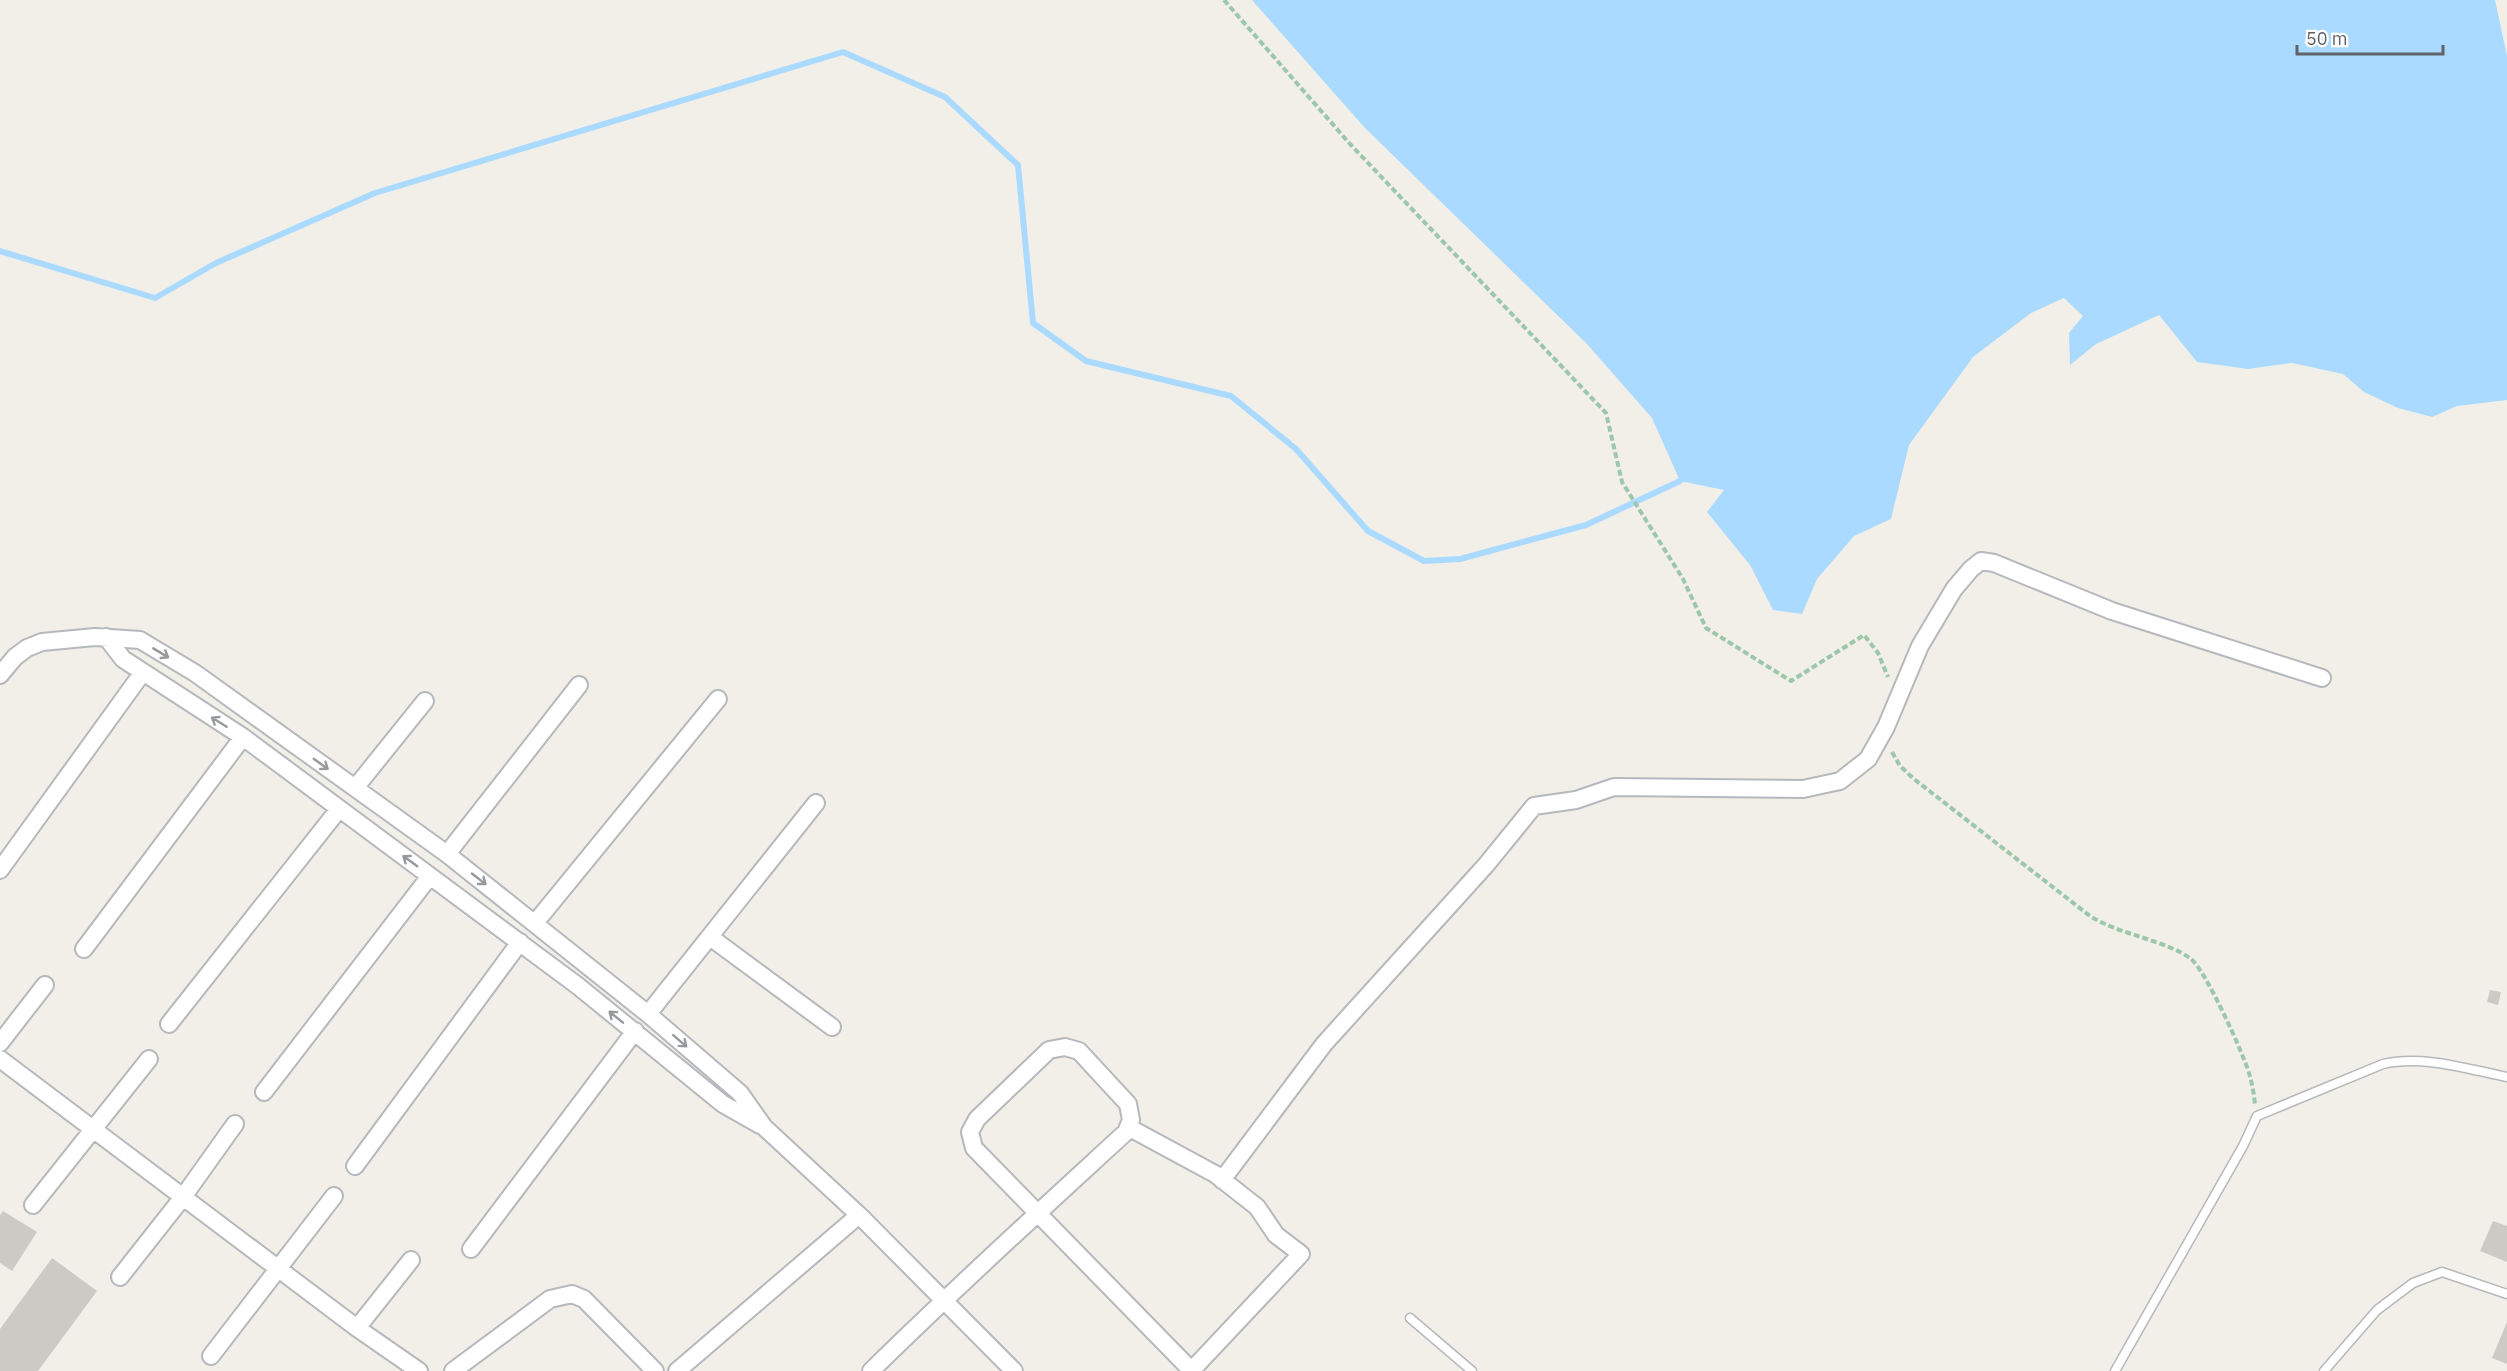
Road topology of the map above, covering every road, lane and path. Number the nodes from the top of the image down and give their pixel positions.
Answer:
1 (1224, 0) edge
2 (106, 637) junction
3 (143, 672) junction
4 (0, 675) edge
5 (2322, 678) dead end
6 (208, 683) junction
7 (1888, 684) dead end
8 (579, 685) dead end
9 (718, 699) dead end
10 (425, 701) dead end
11 (193, 706) junction
12 (1886, 727) junction
13 (243, 737) junction
14 (355, 788) junction
15 (816, 803) dead end
16 (339, 809) junction
17 (398, 819) junction
18 (381, 840) junction
19 (447, 854) junction
20 (0, 870) edge
21 (430, 876) junction
22 (535, 923) junction
23 (710, 937) junction
24 (520, 942) junction
25 (84, 949) dead end
26 (591, 969) junction
27 (45, 986) dead end
28 (578, 986) junction
29 (648, 1014) junction
30 (169, 1024) dead end
31 (832, 1027) dead end
32 (634, 1031) junction
33 (0, 1043) edge
34 (0, 1059) edge
35 (149, 1059) dead end
36 (2507, 1077) edge
37 (264, 1092) dead end
38 (2257, 1116) junction
39 (235, 1124) dead end
40 (764, 1127) junction
41 (1128, 1127) junction
42 (92, 1129) junction
43 (355, 1166) dead end
44 (1222, 1180) junction
45 (334, 1196) dead end
46 (183, 1197) junction
47 (33, 1205) dead end
48 (1038, 1213) junction
49 (859, 1215) junction
50 (471, 1249) dead end
51 (411, 1260) dead end
52 (279, 1267) junction
53 (120, 1277) dead end
54 (2507, 1294) edge
55 (943, 1300) junction
56 (1410, 1318) dead end
57 (357, 1328) junction
58 (211, 1356) dead end
59 (419, 1371) edge
60 (453, 1371) edge
61 (655, 1371) edge
62 (678, 1371) edge
63 (871, 1371) edge
64 (1014, 1371) edge
65 (1192, 1371) edge
66 (1472, 1371) edge
67 (2115, 1371) edge
68 (2324, 1371) edge

1 - 7 path
2 - 3 street
2 - 4 street
2 -> 6 street
3 - 11 street
3 - 20 street
5 - 12 street
6 - 11 street
6 -> 14 street
8 - 19 street
9 - 22 street
10 - 14 street
13 -> 11 street
12 - 38 path
12 - 44 street
13 - 16 street
13 - 25 street
14 - 17 street
15 - 23 street
16 - 18 street
16 - 30 street
17 - 18 street
17 - 19 street
21 -> 18 street
19 -> 22 street
21 - 24 street
21 - 37 street
22 - 26 street
23 - 29 street
23 - 31 street
24 - 28 street
24 - 43 street
26 - 28 street
26 - 29 street
27 - 33 street
32 -> 28 street
29 -> 40 street
32 - 40 street
32 - 50 street
34 - 42 street
35 - 42 street
36 - 38 lane
38 - 67 lane
39 - 46 street
40 - 49 street
41 - 44 street
41 - 48 street
41 - 48 street
42 - 46 street
42 - 47 street
44 - 65 street
45 - 52 street
46 - 52 street
46 - 53 street
48 - 55 street
48 - 65 street
49 - 55 street
49 - 62 street
51 - 57 street
52 - 57 street
52 - 58 street
54 - 68 lane
55 - 63 street
55 - 64 street
56 - 66 lane
57 - 59 street
60 - 61 street

